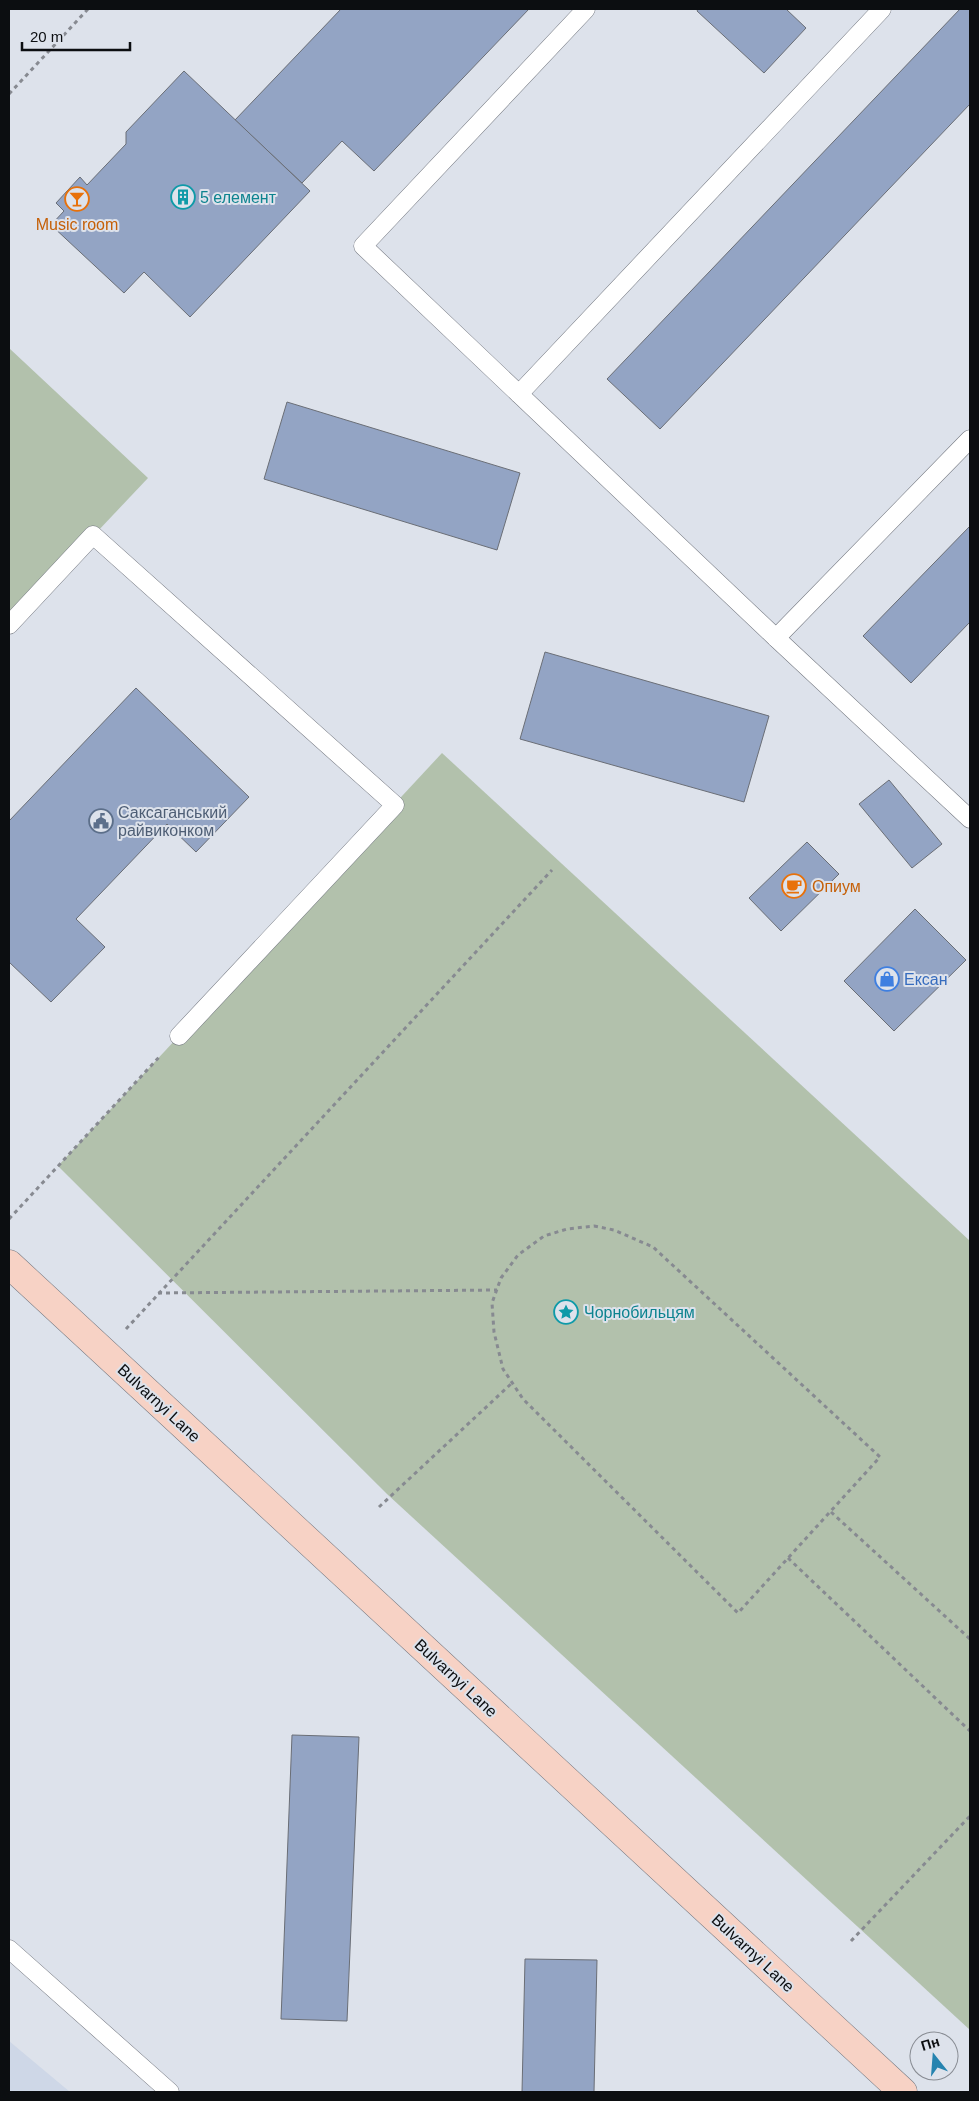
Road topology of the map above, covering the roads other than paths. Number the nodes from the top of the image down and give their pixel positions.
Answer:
1 (586, 9) edge
2 (882, 9) edge
3 (519, 394) junction
4 (970, 439) edge
5 (9, 625) edge
6 (776, 638) junction
7 (970, 819) edge
8 (179, 1036) road end
9 (9, 1264) edge
10 (9, 1949) edge
11 (170, 2092) edge
12 (903, 2092) edge

1 - 3 lane
2 - 3 lane
3 - 6 lane
4 - 6 lane
5 - 8 lane
6 - 7 lane
9 - 12 street, Bulvarnyi Lane
10 - 11 lane

